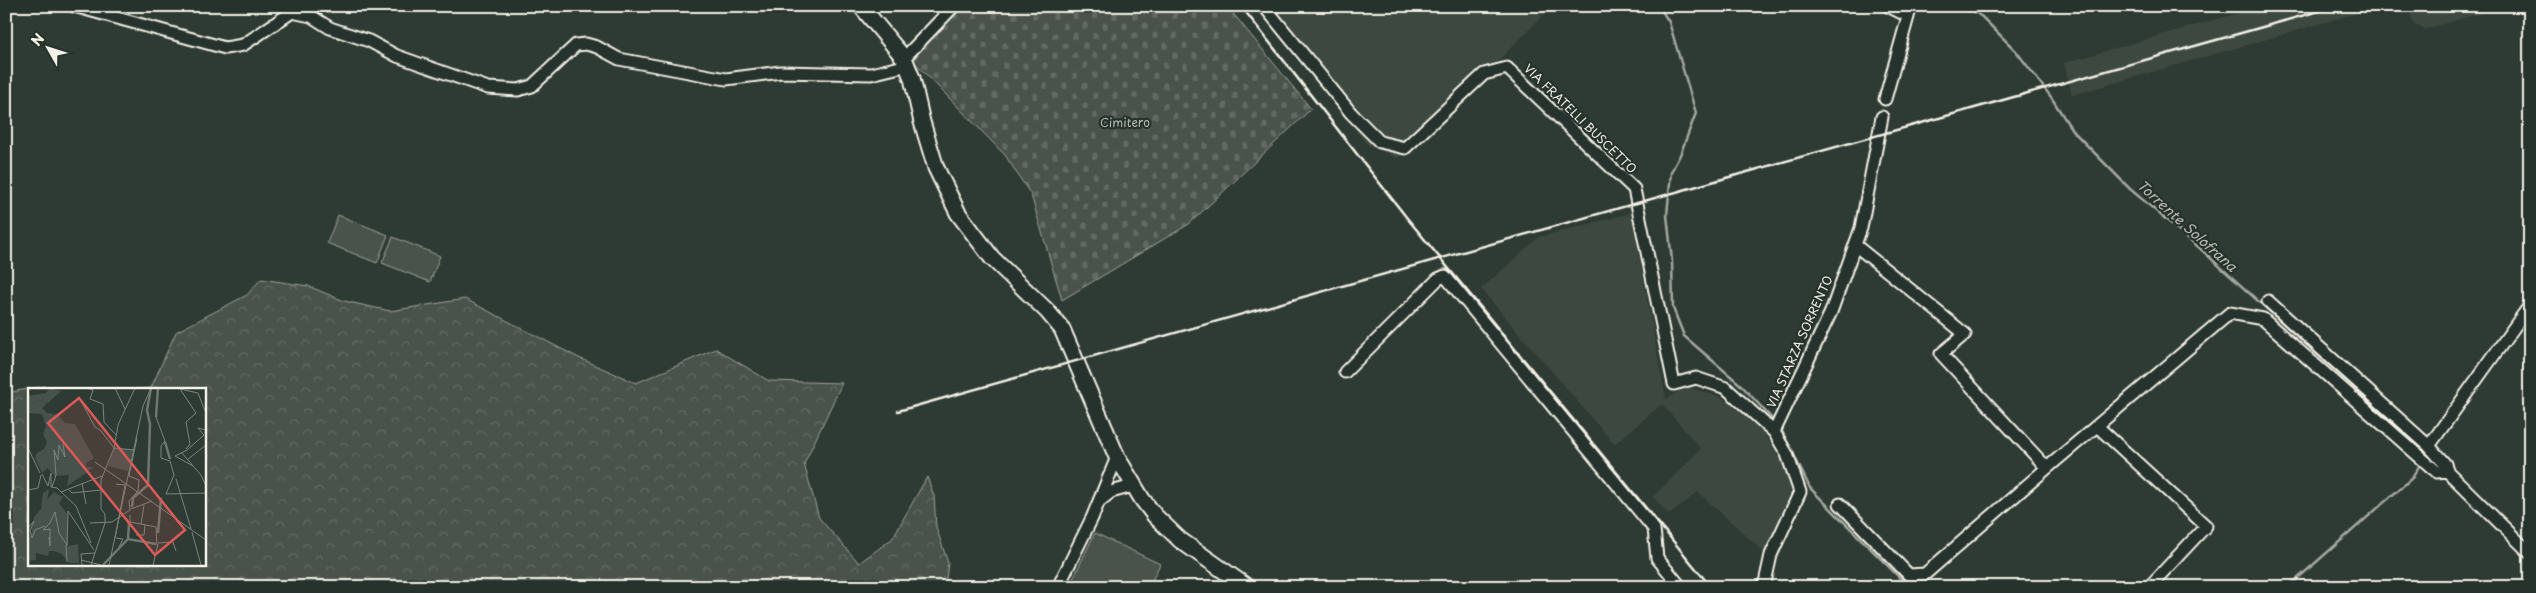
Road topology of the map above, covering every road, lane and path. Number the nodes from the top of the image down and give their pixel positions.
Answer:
1 (74, 6) edge
2 (861, 6) edge
3 (954, 6) edge
4 (1264, 6) edge
5 (1888, 6) edge
6 (1910, 11) edge
7 (906, 61) junction
8 (1885, 99) dead end
9 (1882, 117) dead end
10 (1855, 244) junction
11 (2268, 302) dead end
12 (2530, 305) edge
13 (1345, 372) dead end
14 (1777, 426) junction
15 (2097, 426) junction
16 (2429, 446) junction
17 (1117, 457) junction
18 (2047, 468) junction
19 (2447, 471) junction
20 (1133, 486) junction
21 (1100, 501) junction
22 (1840, 504) dead end
23 (2530, 553) edge
24 (1058, 587) edge
25 (1248, 587) edge
26 (1681, 587) edge
27 (1764, 587) edge
28 (2149, 587) edge

1 - 7 street
2 - 7 main road
3 - 7 street
4 - 14 street, VIA FRATELLI BUSCETTO
5 - 6 street
6 - 8 street
7 - 17 main road
9 - 10 street, VIA STARZA SORRENTO
10 - 14 street, VIA STARZA SORRENTO
10 - 18 street
11 - 16 street
12 - 16 street
13 - 26 street
14 - 27 street, VIA FRATELLI BUSCETTO
15 - 18 street
15 - 19 street
15 - 28 street
16 - 19 street
17 - 20 main road
17 - 21 street
18 - 22 street
19 - 23 street
20 - 21 street
20 - 25 main road
21 - 24 street

